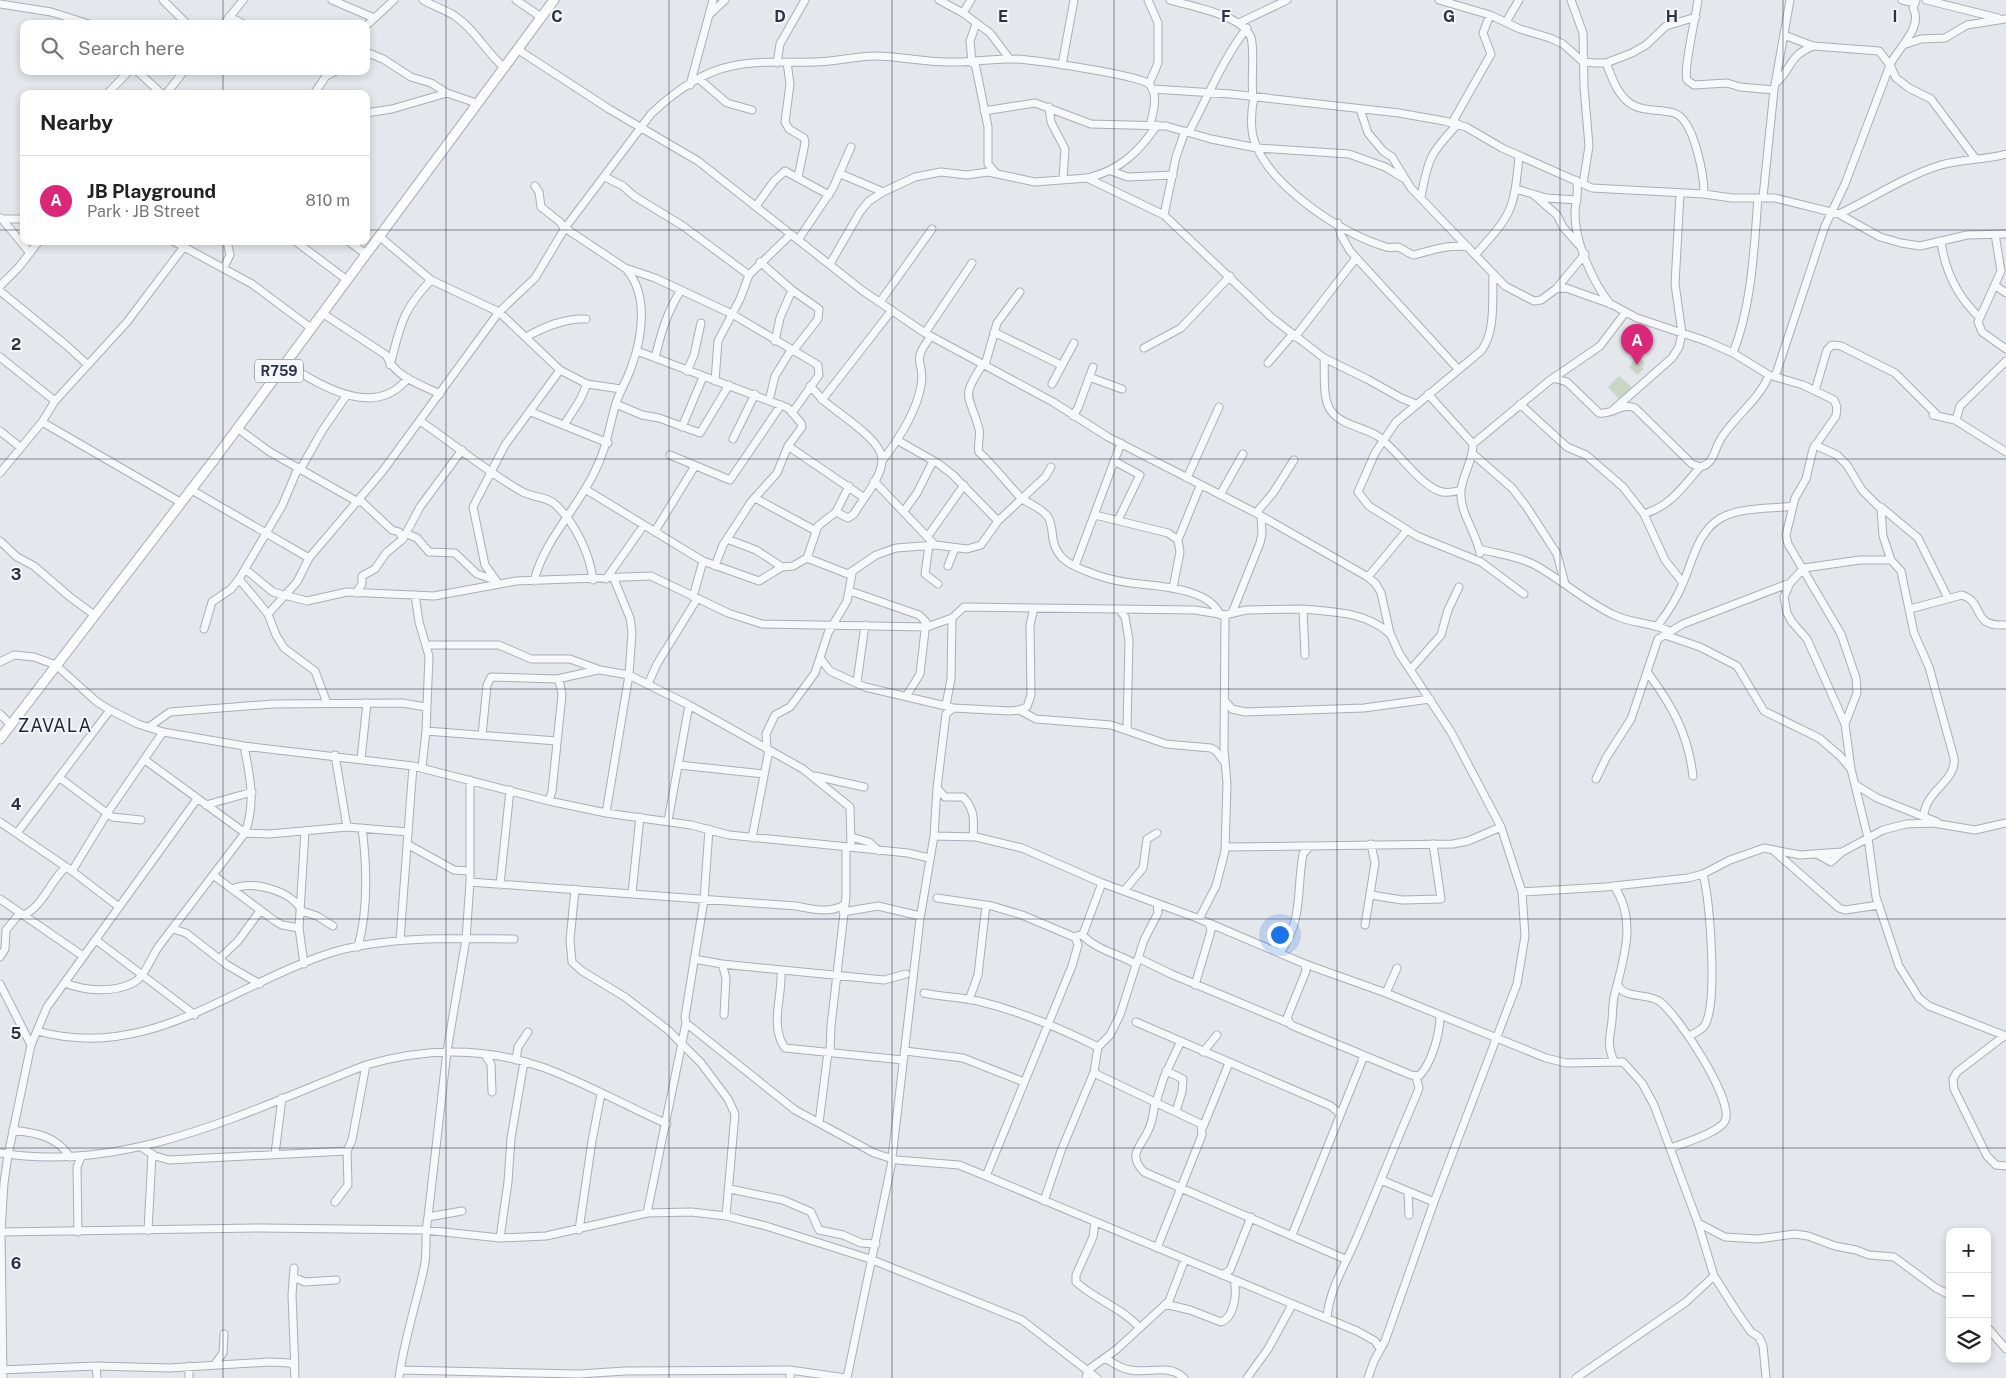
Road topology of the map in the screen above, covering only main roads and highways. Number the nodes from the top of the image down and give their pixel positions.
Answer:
1 (554, 0) edge
2 (0, 739) edge

1 - 2 main road, R759

